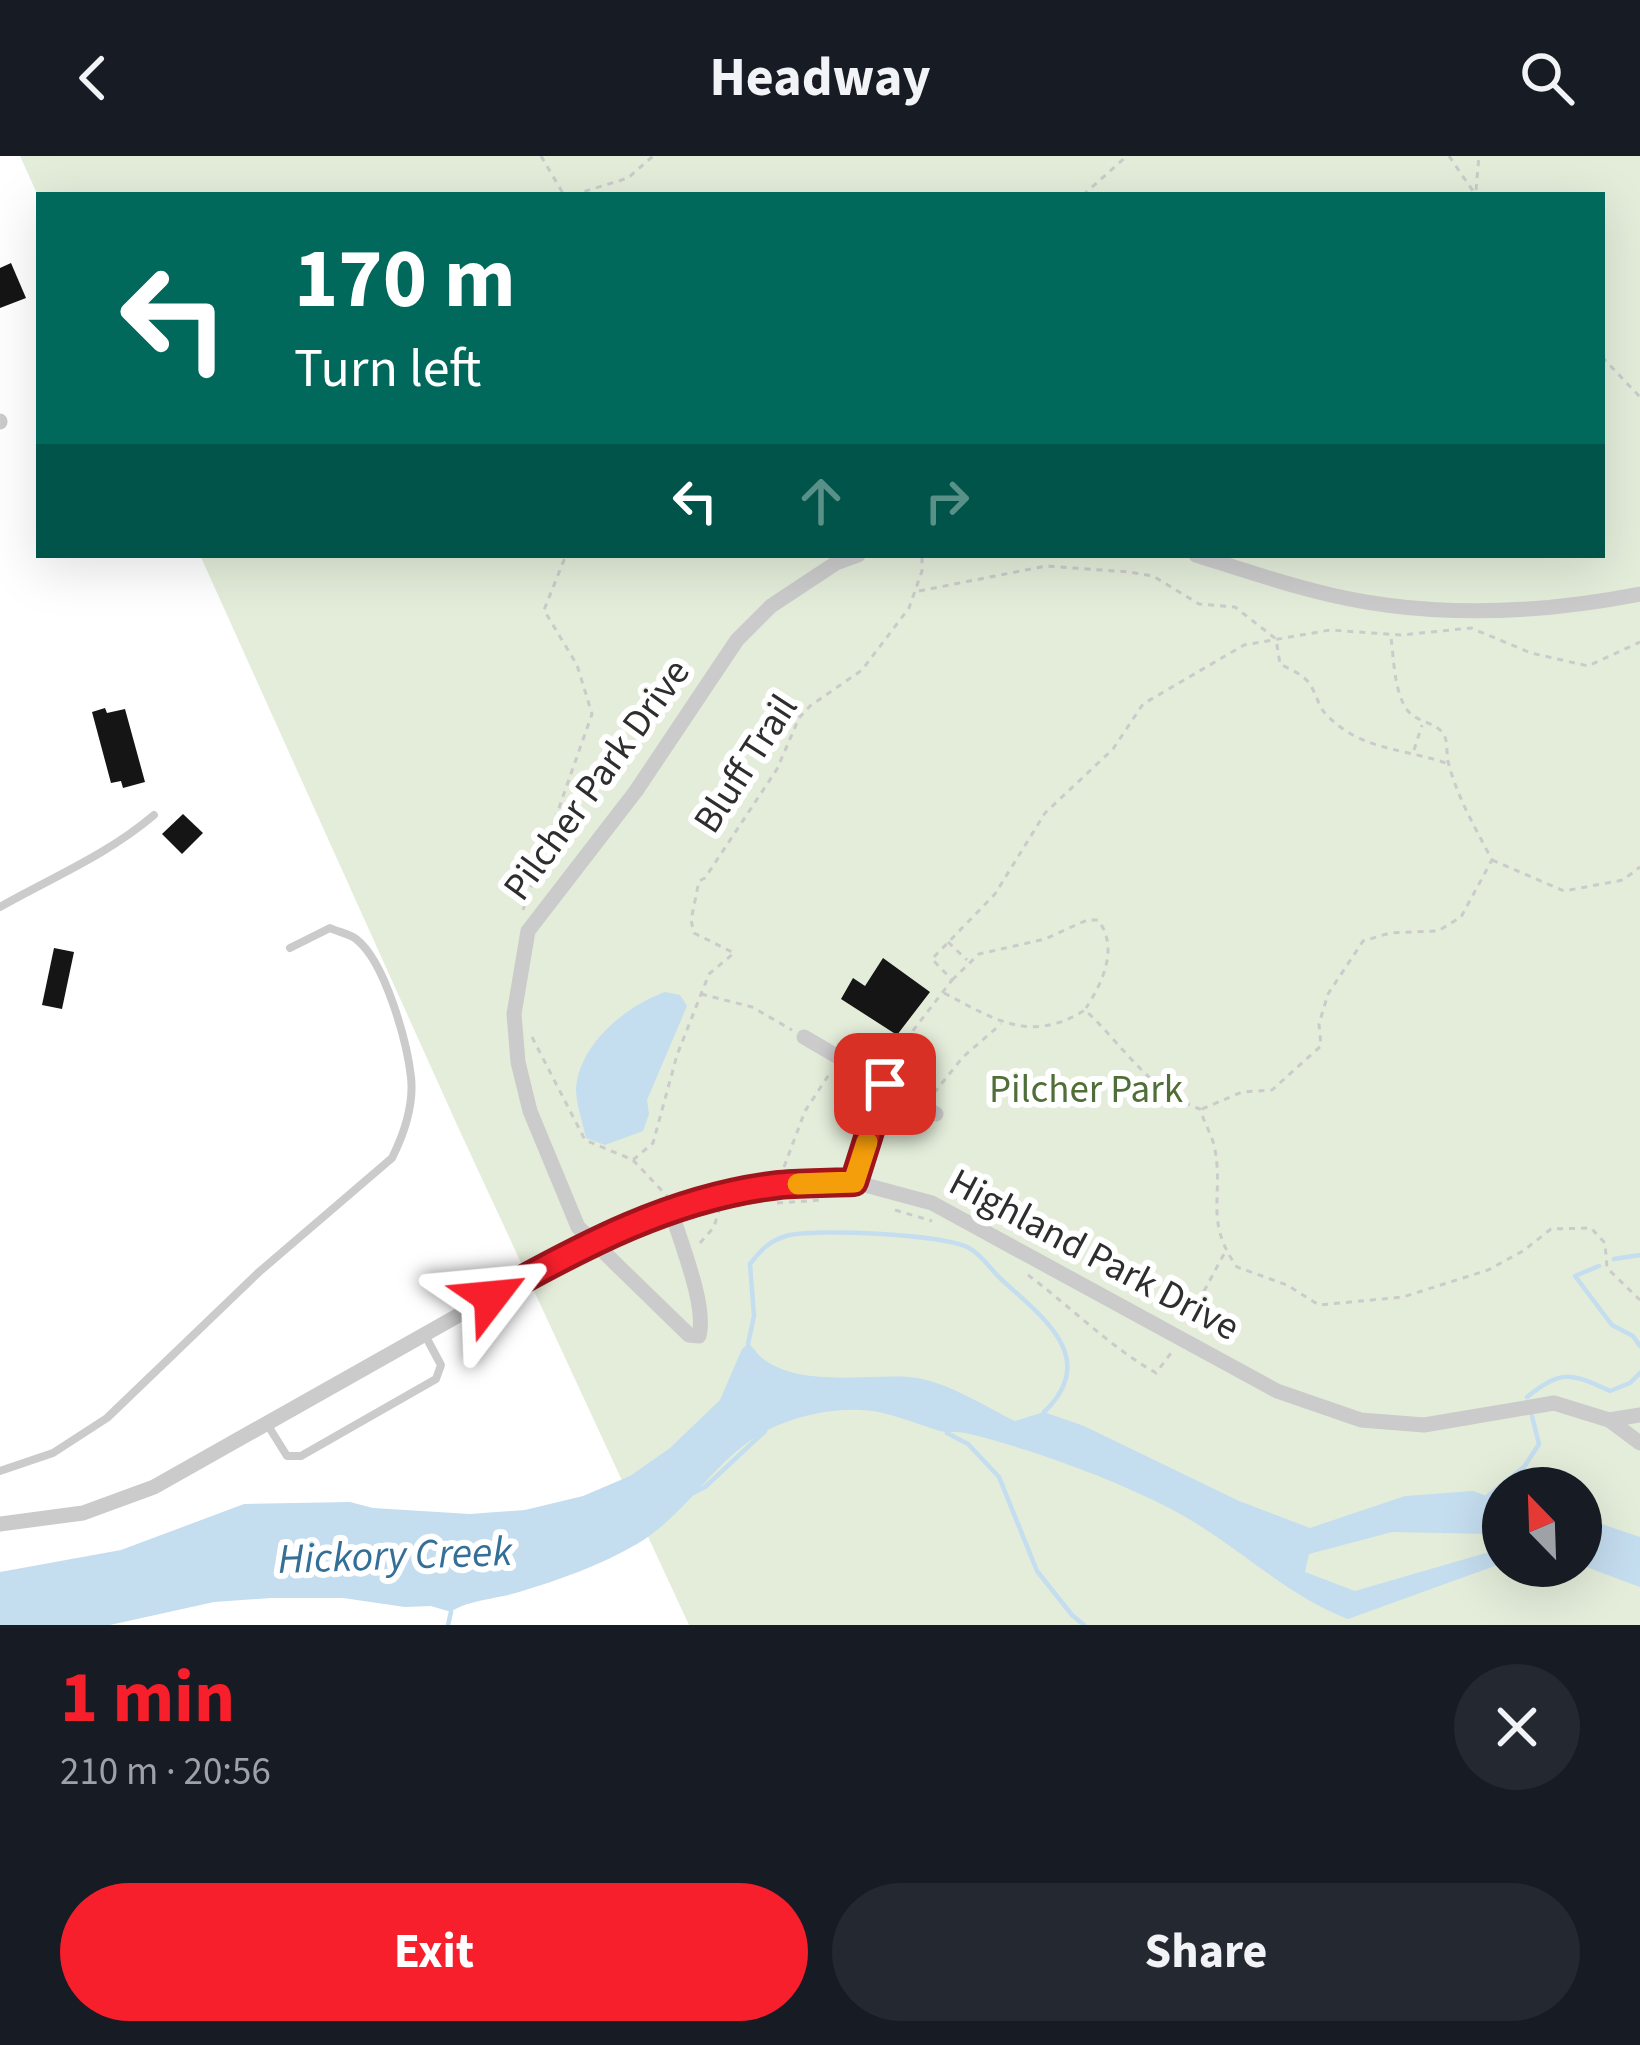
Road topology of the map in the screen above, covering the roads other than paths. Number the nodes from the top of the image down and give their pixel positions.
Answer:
1 (850, 558) edge
2 (1206, 558) edge
3 (1640, 594) edge
4 (154, 815) dead end
5 (0, 907) edge
6 (290, 948) dead end
7 (804, 1037) road end
8 (885, 1084) junction
9 (936, 1114) dead end
10 (854, 1182) junction
11 (671, 1204) junction
12 (592, 1240) junction
13 (424, 1335) junction
14 (1640, 1415) edge
15 (1609, 1420) junction
16 (266, 1423) junction
17 (1640, 1443) edge
18 (0, 1471) edge
19 (0, 1524) edge

1 - 12 street, Pilcher Park Drive
2 - 3 street
4 - 5 lane
6 - 18 lane
7 - 8 street
8 - 9 street
8 - 10 street
10 - 11 street, Highland Park Drive
10 - 15 street, Highland Park Drive
11 - 12 street, Highland Park Drive
11 - 12 street, Pilcher Park Drive
12 - 13 street, Highland Park Drive
13 - 16 street, Highland Park Drive
13 - 16 lane
14 - 15 street
15 - 17 street, Highland Park Drive
16 - 19 street, Highland Park Drive

